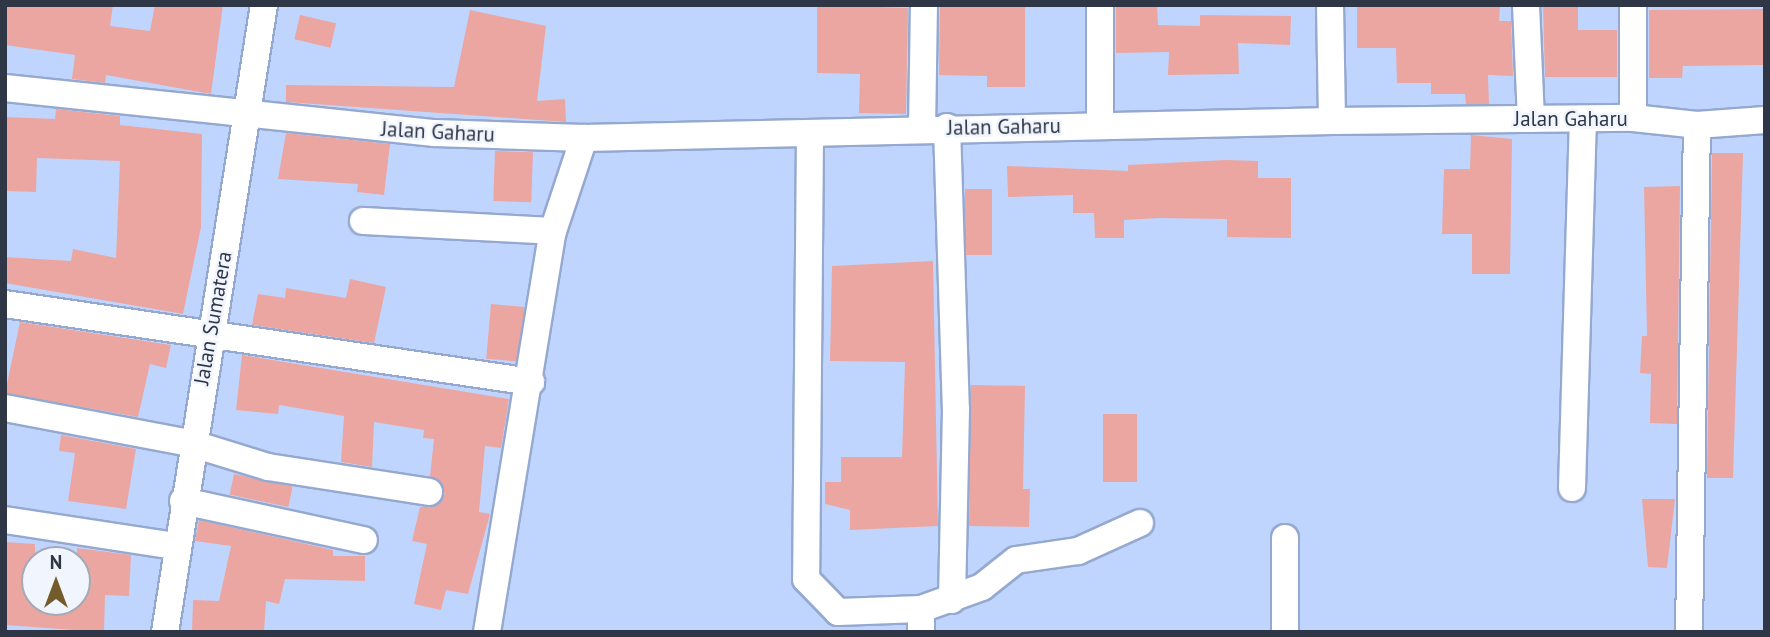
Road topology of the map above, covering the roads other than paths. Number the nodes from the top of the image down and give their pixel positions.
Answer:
1 (264, 5) edge
2 (924, 5) edge
3 (1100, 5) edge
4 (1330, 5) edge
5 (1526, 5) edge
6 (1633, 5) edge
7 (5, 88) edge
8 (244, 116) junction
9 (1633, 118) junction
10 (1531, 119) junction
11 (1765, 120) edge
12 (1332, 121) junction
13 (1583, 121) junction
14 (1100, 125) junction
15 (1697, 125) junction
16 (934, 129) junction
17 (810, 136) junction
18 (584, 138) junction
19 (363, 220) dead end
20 (553, 231) junction
21 (5, 304) edge
22 (211, 338) junction
23 (531, 382) junction
24 (5, 408) edge
25 (190, 443) junction
26 (1572, 488) dead end
27 (429, 492) dead end
28 (183, 502) junction
29 (5, 520) edge
30 (1140, 523) dead end
31 (1285, 538) dead end
32 (364, 540) dead end
33 (174, 546) junction
34 (952, 600) junction
35 (921, 620) edge
36 (164, 632) edge
37 (487, 632) edge
38 (1285, 632) edge
39 (1689, 632) edge

1 - 8 street, Jalan Sumatera
2 - 16 street
3 - 14 street
4 - 12 street
5 - 10 street
6 - 9 street
7 - 8 street, Jalan Gaharu
8 - 18 street, Jalan Gaharu
8 - 22 street, Jalan Sumatera
9 - 13 street, Jalan Gaharu
9 - 15 street, Jalan Gaharu
10 - 12 street, Jalan Gaharu
10 - 13 street, Jalan Gaharu
11 - 15 street, Jalan Gaharu
12 - 14 street, Jalan Gaharu
13 - 26 street
14 - 16 street, Jalan Gaharu
15 - 39 street
16 - 17 street, Jalan Gaharu
16 - 34 street
17 - 18 street, Jalan Gaharu
17 - 35 street
18 - 20 street
19 - 20 street
20 - 23 street
21 - 22 street
22 - 23 street
22 - 25 street, Jalan Sumatera
23 - 37 street
24 - 25 street
25 - 27 street
25 - 28 street, Jalan Sumatera
28 - 32 street
28 - 33 street, Jalan Sumatera
29 - 33 street
30 - 34 street
31 - 38 street
33 - 36 street, Jalan Sumatera
34 - 35 street

